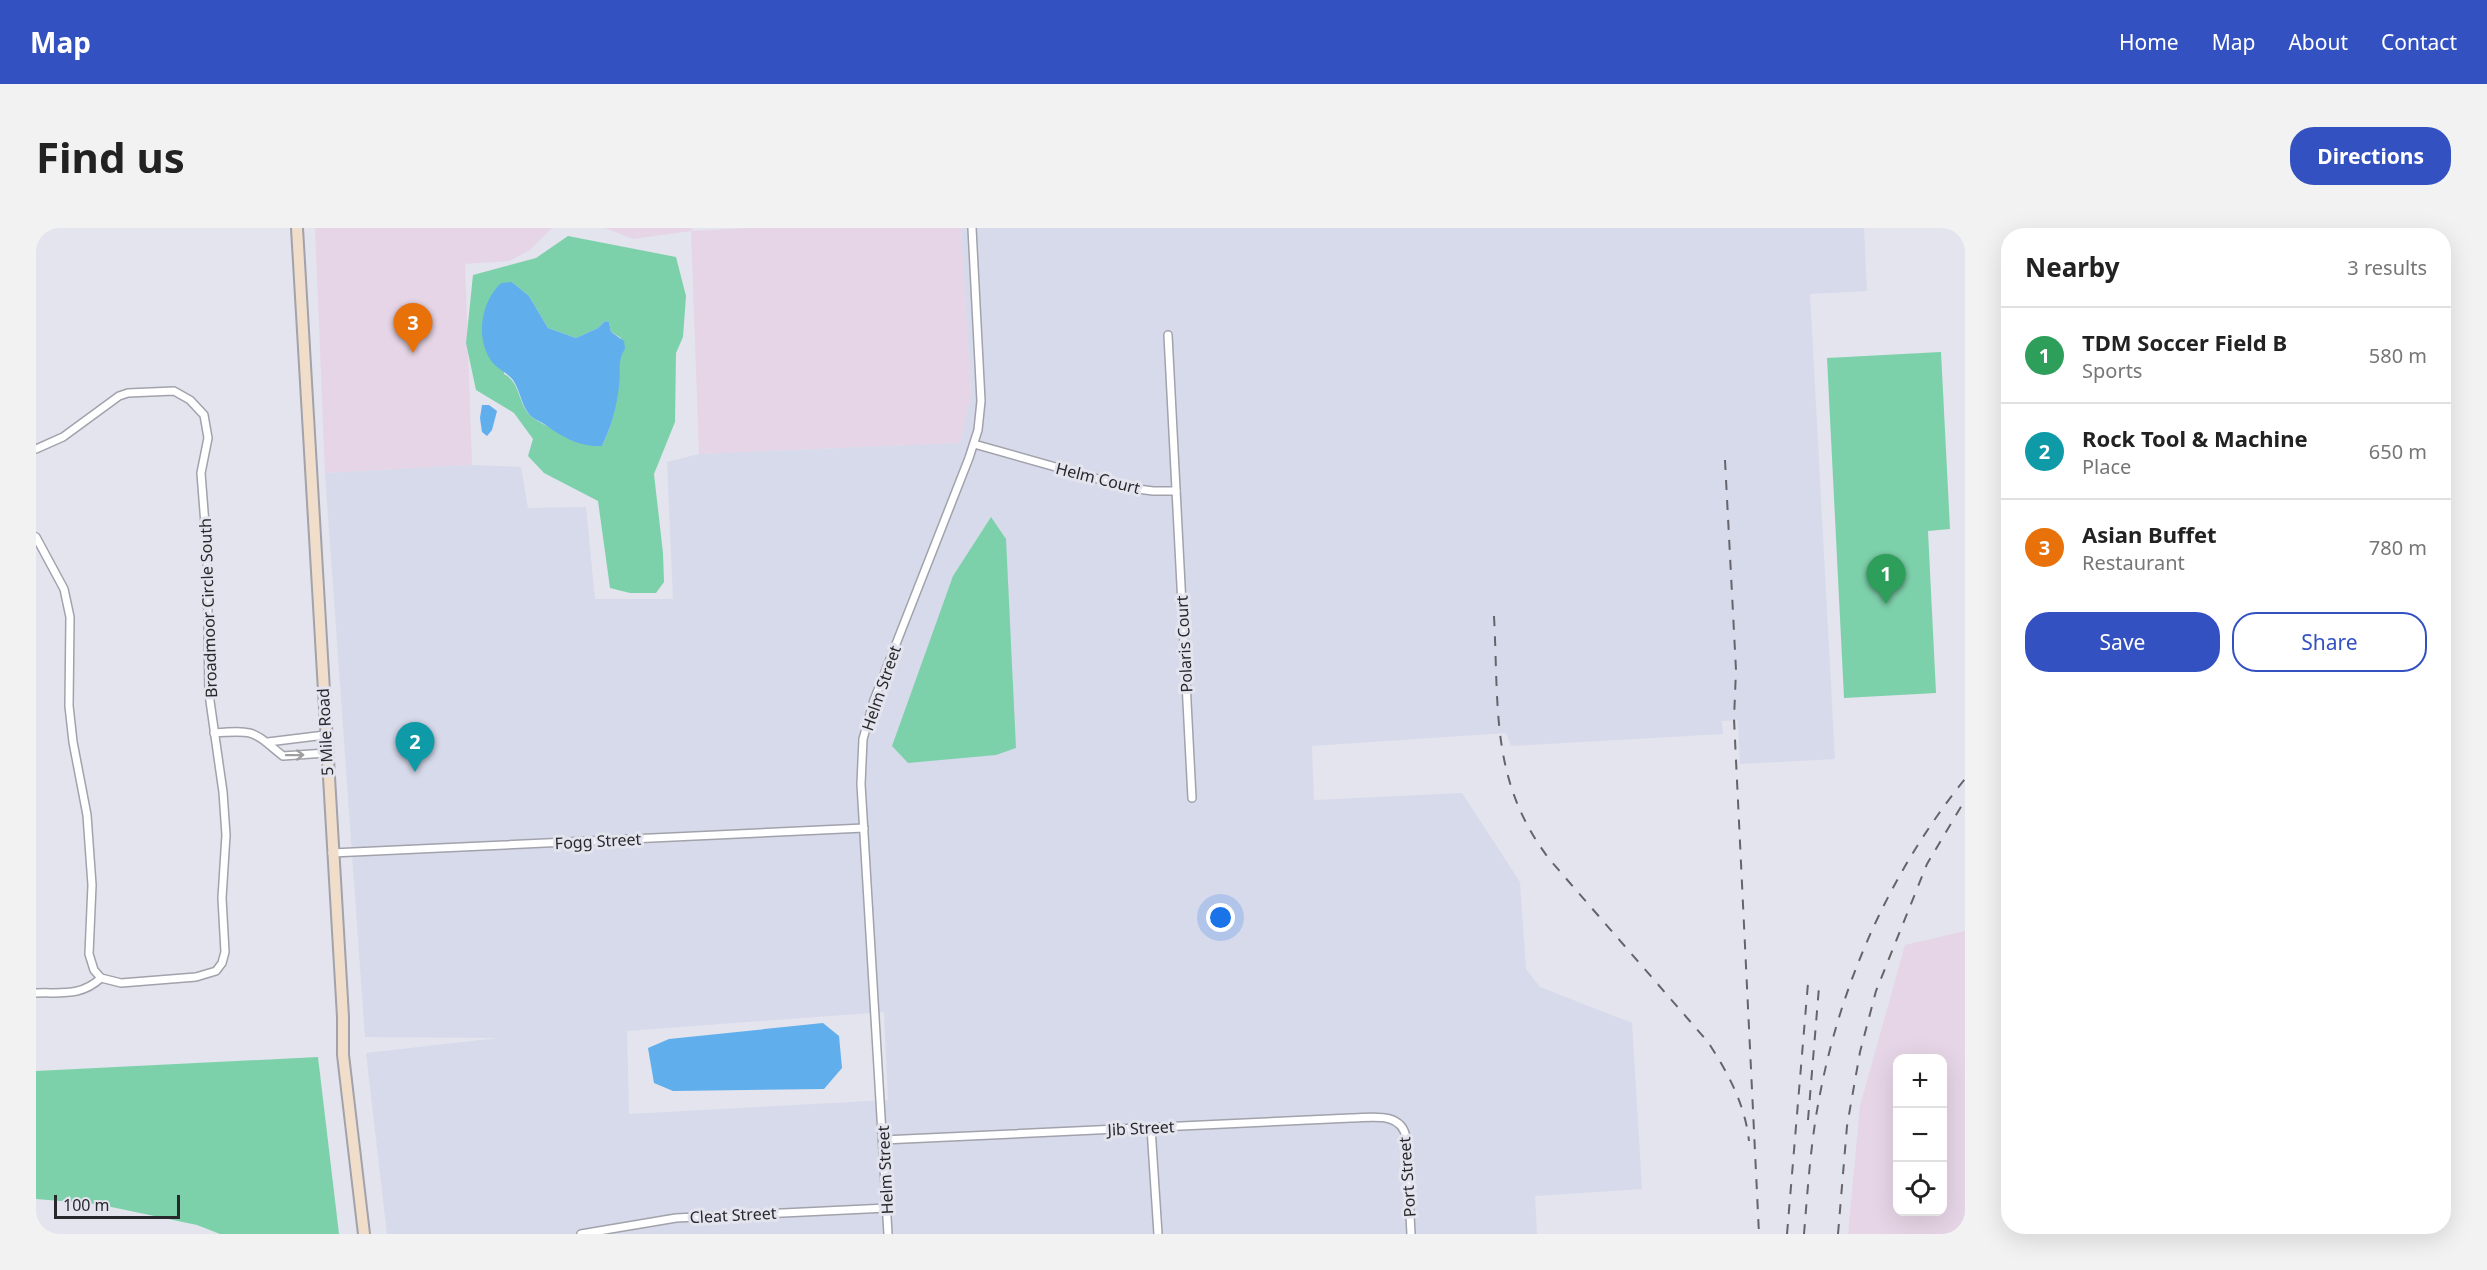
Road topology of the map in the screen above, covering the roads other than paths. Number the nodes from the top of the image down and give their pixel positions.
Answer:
1 (297, 228) edge
2 (972, 228) edge
3 (1168, 335) dead end
4 (974, 444) junction
5 (36, 449) edge
6 (1176, 491) junction
7 (36, 537) edge
8 (214, 733) junction
9 (325, 735) junction
10 (268, 742) junction
11 (326, 753) junction
12 (1192, 798) dead end
13 (864, 828) junction
14 (332, 854) junction
15 (101, 978) junction
16 (36, 993) edge
17 (1398, 1122) joint
18 (1151, 1128) junction
19 (883, 1140) junction
20 (887, 1208) junction
21 (364, 1234) edge
22 (581, 1234) edge
23 (888, 1234) edge
24 (1158, 1234) edge
25 (1411, 1234) edge

1 - 9 street, 5 Mile Road
2 - 4 street, Helm Street
3 - 6 street
4 - 6 street, Helm Court
4 - 13 street, Helm Street
5 - 8 street, Broadmoor Circle South
6 - 12 street, Polaris Court
7 - 15 street
8 - 10 street
8 - 15 street, Broadmoor Circle South
9 - 10 street
9 - 11 street, 5 Mile Road
10 -> 11 street
11 - 14 street, 5 Mile Road
13 - 14 street, Fogg Street
13 - 19 street, Helm Street
14 - 21 street, 5 Mile Road
15 - 16 street
17 - 18 street, Jib Street
17 - 25 street, Port Street
18 - 19 street, Jib Street
18 - 24 street
19 - 20 street, Helm Street
20 - 22 street, Cleat Street
20 - 23 street, Helm Street

